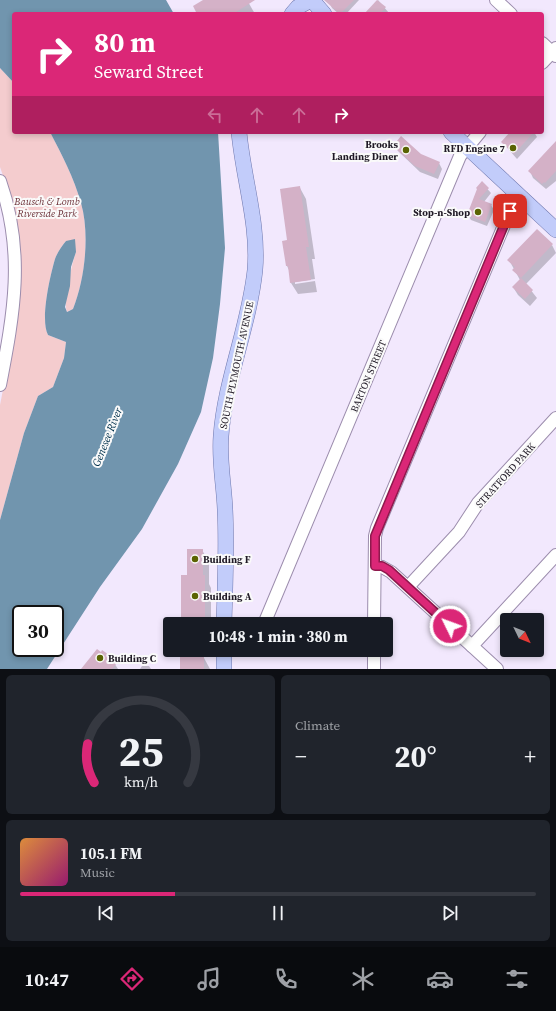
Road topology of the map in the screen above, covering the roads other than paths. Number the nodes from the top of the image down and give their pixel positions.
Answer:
1 (312, 0) edge
2 (496, 0) edge
3 (294, 12) edge
4 (303, 12) edge
5 (322, 12) edge
6 (509, 12) edge
7 (544, 44) edge
8 (555, 52) edge
9 (544, 62) edge
10 (239, 134) edge
11 (452, 134) edge
12 (478, 134) edge
13 (466, 147) junction
14 (0, 181) edge
15 (3, 196) edge
16 (520, 197) junction
17 (556, 230) edge
18 (0, 385) edge
19 (556, 418) edge
20 (556, 555) edge
21 (375, 566) junction
22 (408, 587) junction
23 (224, 617) edge
24 (267, 617) edge
25 (374, 617) edge
26 (472, 646) junction
27 (224, 657) edge
28 (374, 657) edge
29 (224, 669) edge
30 (374, 669) edge
31 (497, 669) edge

1 - 3 main road
1 - 4 main road
1 - 5 main road
2 - 6 street
7 - 8 street
8 - 9 street
10 - 23 main road, SOUTH PLYMOUTH AVENUE
11 - 13 main road
12 - 13 street, BARTON STREET
13 - 16 main road
13 - 24 street, BARTON STREET
14 - 15 street
15 - 18 street
16 - 17 main road
16 - 21 street
19 - 22 street, STRATFORD PARK
20 - 26 street
21 - 22 street
21 - 25 street
22 - 26 street
26 - 31 street
27 - 29 main road
28 - 30 street

